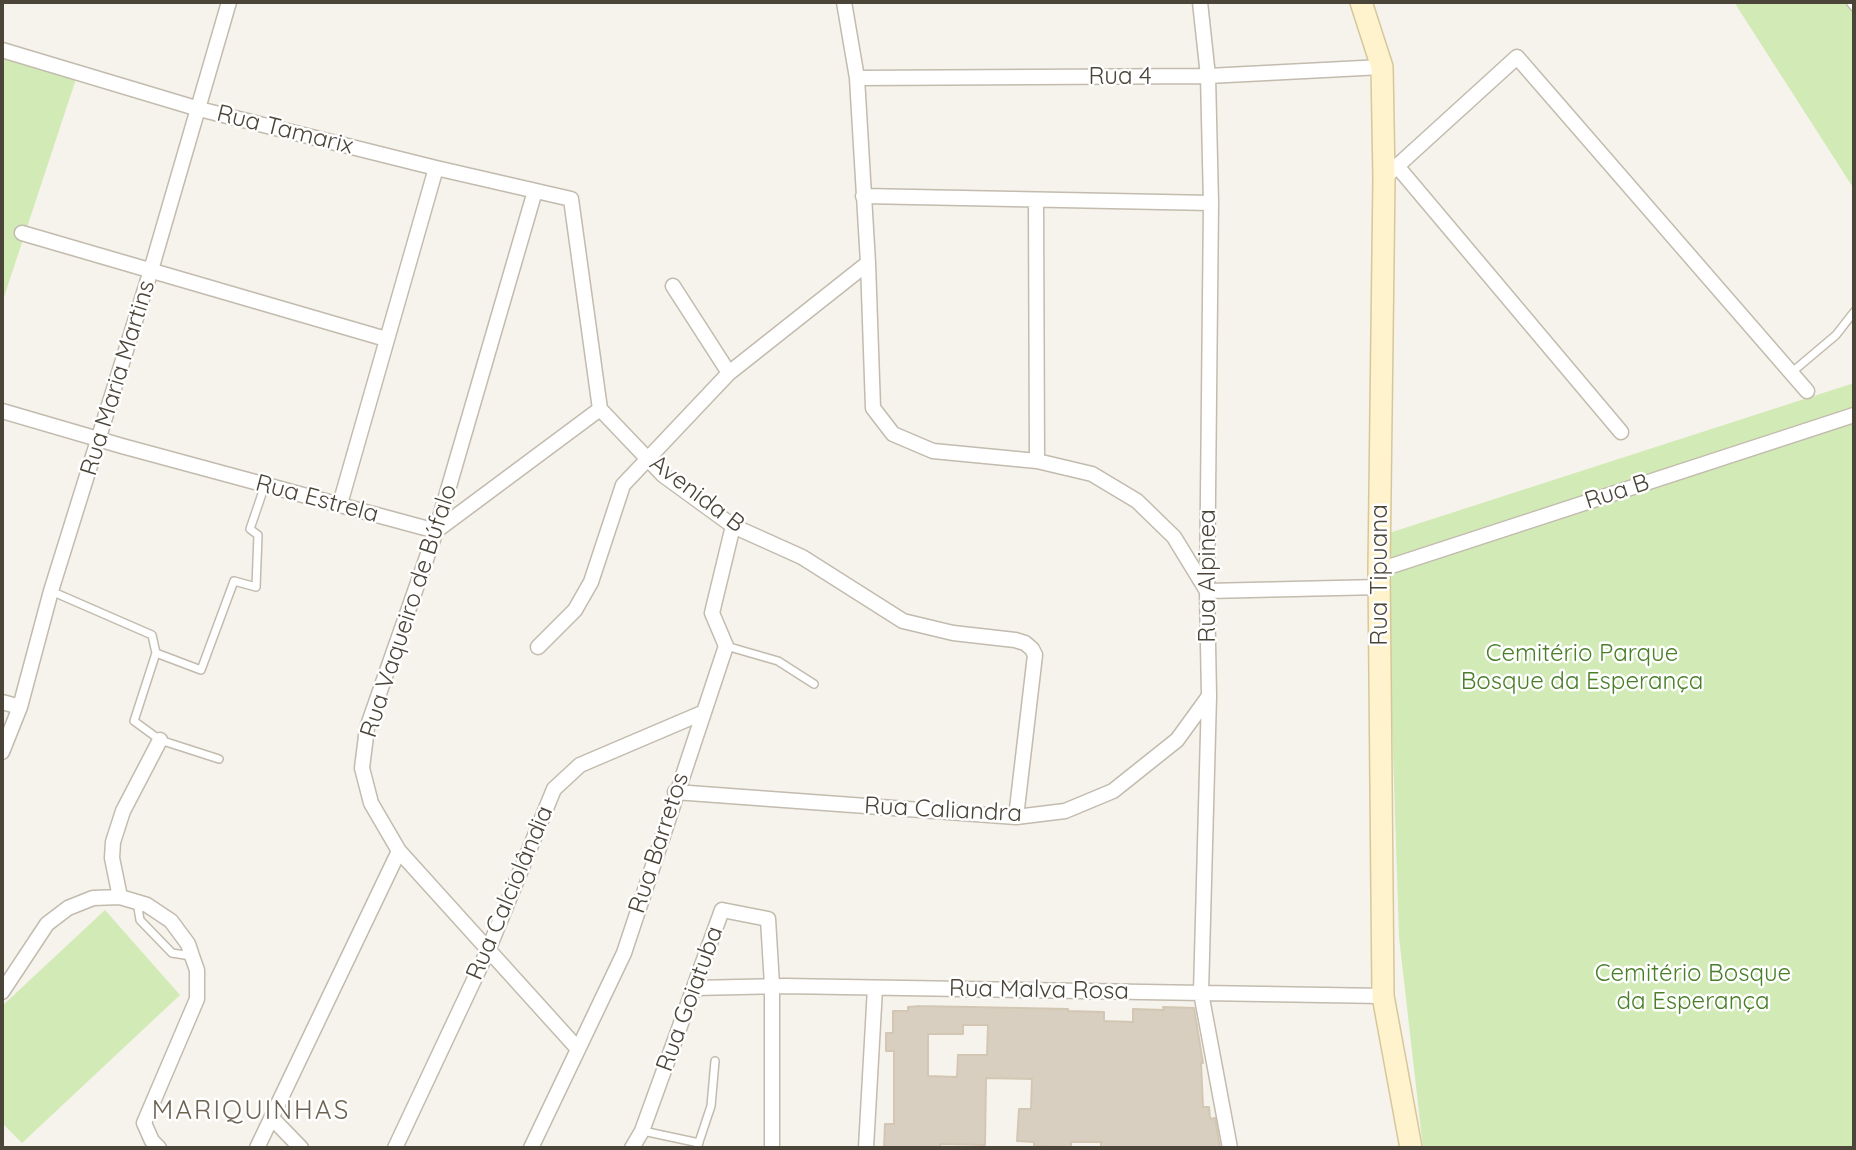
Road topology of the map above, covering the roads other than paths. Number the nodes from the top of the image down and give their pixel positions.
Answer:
1 (229, 2) edge
2 (844, 2) edge
3 (1200, 2) edge
4 (1361, 2) edge
5 (1850, 2) edge
6 (1854, 7) edge
7 (2, 50) edge
8 (1382, 67) junction
9 (1209, 76) junction
10 (857, 78) junction
11 (199, 109) junction
12 (436, 168) junction
13 (1390, 172) junction
14 (535, 191) junction
15 (863, 196) junction
16 (1036, 200) junction
17 (1211, 203) junction
18 (22, 233) dead end
19 (868, 263) junction
20 (151, 270) junction
21 (673, 286) dead end
22 (1854, 313) edge
23 (386, 339) junction
24 (729, 373) junction
25 (1791, 373) junction
26 (1807, 391) dead end
27 (600, 409) junction
28 (2, 411) edge
29 (1854, 415) edge
30 (1621, 432) dead end
31 (100, 439) junction
32 (646, 458) junction
33 (1037, 461) junction
34 (265, 485) junction
35 (340, 504) junction
36 (733, 527) junction
37 (436, 531) junction
38 (1380, 578) junction
39 (51, 591) junction
40 (1207, 591) junction
41 (726, 646) junction
42 (538, 647) dead end
43 (156, 653) junction
44 (814, 684) dead end
45 (1209, 696) junction
46 (2, 702) edge
47 (20, 707) junction
48 (702, 713) junction
49 (160, 740) junction
50 (2, 752) edge
51 (219, 758) dead end
52 (675, 792) junction
53 (1016, 817) junction
54 (399, 850) junction
55 (120, 897) junction
56 (137, 902) junction
57 (489, 948) junction
58 (192, 956) junction
59 (772, 985) junction
60 (694, 988) junction
61 (876, 988) junction
62 (2, 992) edge
63 (1201, 993) junction
64 (1383, 996) junction
65 (578, 1049) junction
66 (715, 1061) dead end
67 (272, 1118) junction
68 (642, 1131) junction
69 (698, 1146) edge
70 (159, 1148) edge
71 (257, 1148) edge
72 (301, 1148) edge
73 (395, 1148) edge
74 (531, 1148) edge
75 (632, 1148) edge
76 (772, 1148) edge
77 (866, 1148) edge
78 (1230, 1148) edge
79 (1411, 1148) edge

1 - 11 street, Rua Maria Martins
2 - 10 street
3 - 9 street, Rua Alpinea
4 - 8 street, Rua Tipuana
5 - 6 lane
7 - 11 street, Rua Tamarix
8 - 9 street, Rua 4
8 - 13 street, Rua Tipuana
9 - 10 street, Rua 4
9 - 17 street, Rua Alpinea
10 - 15 street
11 - 12 street, Rua Tamarix
11 - 20 street, Rua Maria Martins
12 - 14 street, Rua Tamarix
12 - 23 street
13 - 25 street
13 - 30 street
13 - 38 street, Rua Tipuana
14 - 27 street, Rua Tamarix
14 - 37 street, Rua Vaqueiro de Búfalo
15 - 16 street
15 - 19 street
16 - 17 street
16 - 33 street
17 - 40 street, Rua Alpinea
18 - 20 street
19 - 24 street
19 - 33 street
20 - 23 street
20 - 31 street, Rua Maria Martins
21 - 24 street
22 - 25 lane
23 - 35 street
24 - 32 street
25 - 26 street
27 - 32 street, Avenida B
27 - 37 street
28 - 31 street, Rua Estrela
29 - 38 street, Rua B
31 - 34 street, Rua Estrela
31 - 39 street, Rua Maria Martins
32 - 36 street, Avenida B
32 - 42 street
33 - 40 street
34 - 35 street, Rua Estrela
34 - 43 lane
35 - 37 street, Rua Estrela
36 - 41 street
36 - 53 street, Avenida B
37 - 54 street, Rua Vaqueiro de Búfalo
38 - 40 street, Rua B
38 - 64 street, Rua Tipuana
39 - 43 lane
39 - 47 street, Rua Maria Martins
40 - 45 street, Rua Alpinea
41 - 44 lane
41 - 48 street, Rua Barretos
43 - 49 lane
45 - 53 street, Rua Caliandra
45 - 63 street, Rua Alpinea
46 - 47 street
47 - 50 street, Rua Maria Martins
48 - 52 street, Rua Barretos
48 - 57 street, Rua Calciolândia
49 - 51 lane
49 - 55 street
52 - 53 street, Rua Caliandra
52 - 65 street, Rua Barretos
54 - 57 street, Rua Vaqueiro de Búfalo
54 - 67 street
55 - 56 street
55 - 62 street
56 - 58 street
56 - 58 lane
57 - 65 street, Rua Vaqueiro de Búfalo
57 - 73 street, Rua Calciolândia
58 - 70 street
59 - 60 street, Rua Malva Rosa
59 - 60 street, Rua Goiatuba
59 - 61 street, Rua Malva Rosa
59 - 76 street, Rua Goiatuba
60 - 68 street, Rua Goiatuba
61 - 63 street, Rua Malva Rosa
61 - 77 street
63 - 64 street, Rua Malva Rosa
63 - 78 street, Rua Alpinea
64 - 79 street, Rua Tipuana
65 - 74 street, Rua Barretos
66 - 69 lane
67 - 71 street
67 - 72 street
68 - 69 lane
68 - 75 street, Rua Goiatuba

